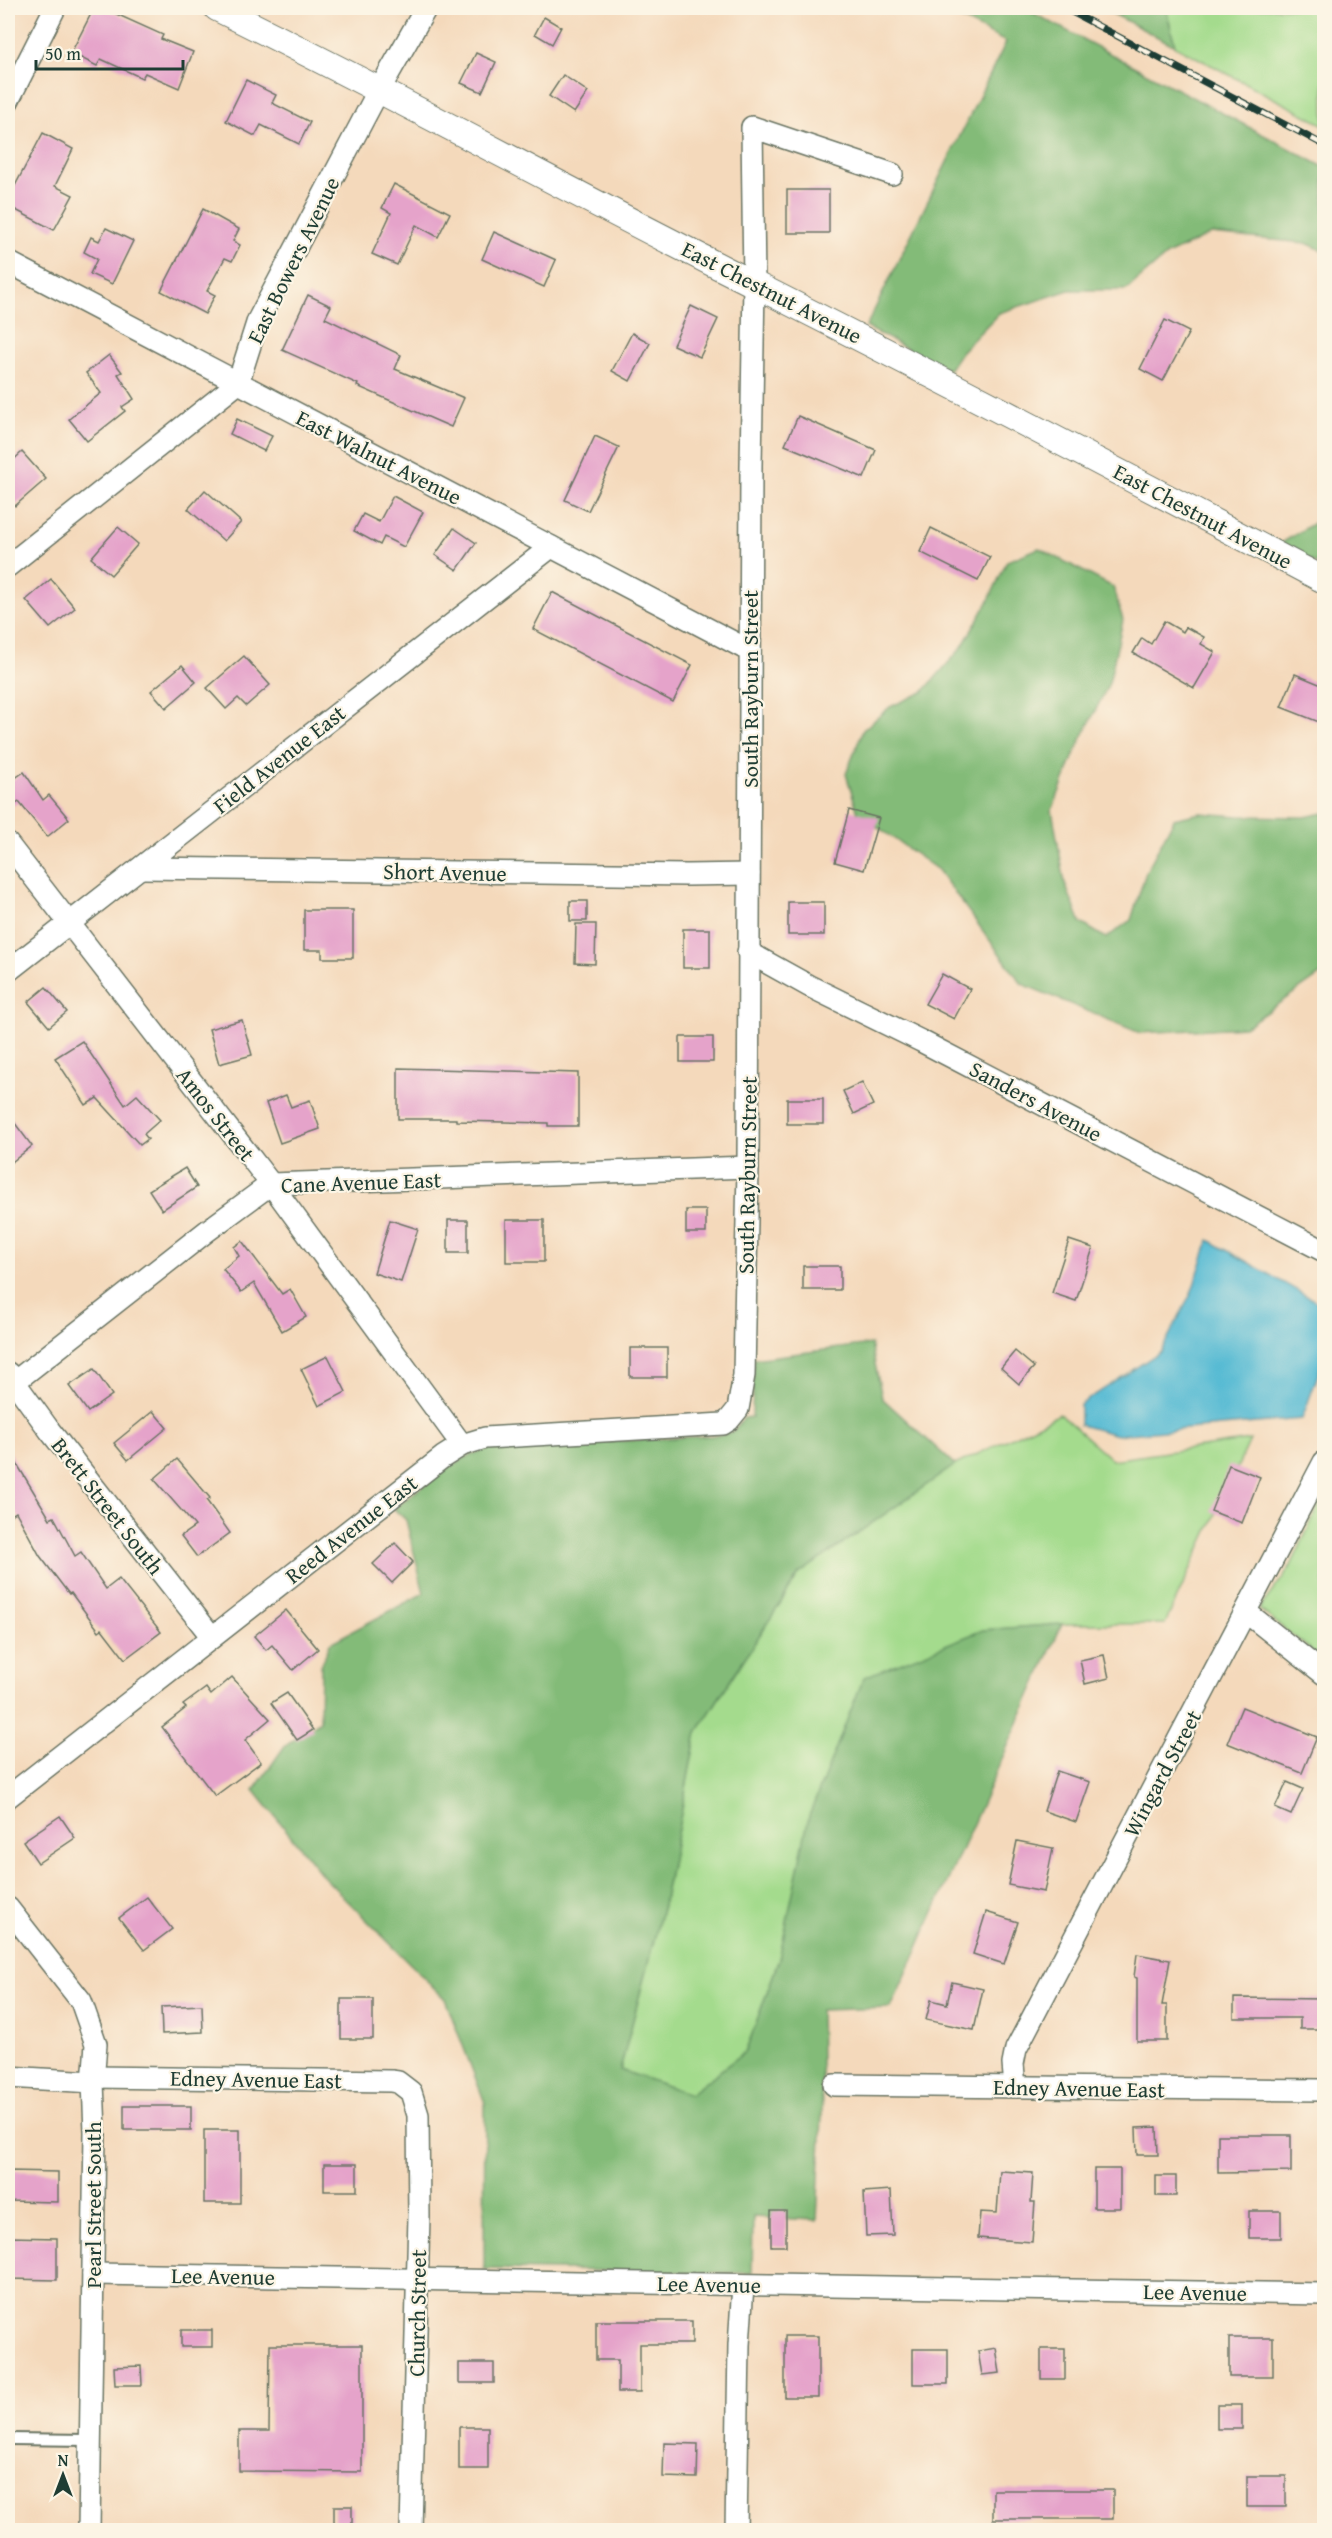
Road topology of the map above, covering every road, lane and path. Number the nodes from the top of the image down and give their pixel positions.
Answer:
1 (56, 8) edge
2 (217, 8) edge
3 (426, 8) edge
4 (380, 89) junction
5 (8, 101) edge
6 (892, 174) dead end
7 (8, 262) edge
8 (754, 283) junction
9 (238, 383) junction
10 (551, 547) junction
11 (8, 566) edge
12 (1324, 580) edge
13 (750, 651) junction
14 (8, 844) edge
15 (141, 868) junction
16 (749, 873) junction
17 (69, 923) junction
18 (748, 952) junction
19 (8, 971) edge
20 (748, 1167) junction
21 (271, 1184) junction
22 (1324, 1251) edge
23 (10, 1381) edge
24 (741, 1397) joint
25 (462, 1445) junction
26 (1324, 1462) edge
27 (1246, 1612) junction
28 (212, 1637) junction
29 (1324, 1674) edge
30 (8, 1797) edge
31 (8, 1908) edge
32 (8, 2077) edge
33 (93, 2079) junction
34 (834, 2085) dead end
35 (1015, 2087) junction
36 (1324, 2090) edge
37 (413, 2096) joint
38 (93, 2274) junction
39 (417, 2279) junction
40 (743, 2285) junction
41 (1324, 2294) edge
42 (8, 2439) edge
43 (91, 2440) junction
44 (89, 2530) edge
45 (411, 2530) edge
46 (736, 2530) edge

1 - 5 street
2 - 4 street, East Chestnut Avenue
3 - 4 street, East Bowers Avenue
4 - 8 street, East Chestnut Avenue
4 - 9 street, East Bowers Avenue
6 - 8 street, South Rayburn Street
7 - 9 street, East Walnut Avenue
8 - 12 street, East Chestnut Avenue
8 - 13 street, South Rayburn Street
9 - 10 street, East Walnut Avenue
9 - 11 street
10 - 13 street, East Walnut Avenue
10 - 15 street, Field Avenue East
13 - 16 street, South Rayburn Street
14 - 17 street, Amos Street
15 - 16 street, Short Avenue
15 - 17 street, Field Avenue East
16 - 18 street, South Rayburn Street
17 - 19 street, Field Avenue East
17 - 21 street, Amos Street
18 - 20 street, South Rayburn Street
18 - 22 street, Sanders Avenue
20 - 21 street, Cane Avenue East
20 - 24 street, South Rayburn Street
21 - 23 street, Cane Avenue East
21 - 25 street, Amos Street
23 - 28 street, Brett Street South
24 - 25 street, Reed Avenue East
25 - 28 street, Reed Avenue East
26 - 27 street, Wingard Street
27 - 29 street
27 - 35 street, Wingard Street
28 - 30 street, Reed Avenue East
31 - 33 street, Pearl Street South
32 - 33 street, Edney Avenue East
33 - 37 street, Edney Avenue East
33 - 38 street, Pearl Street South
34 - 35 street, Edney Avenue East
35 - 36 street, Edney Avenue East
37 - 39 street, Church Street
38 - 39 street, Lee Avenue
38 - 43 street, Pearl Street South
39 - 40 street, Lee Avenue
39 - 45 street, Church Street
40 - 41 street, Lee Avenue
40 - 46 street
42 - 43 lane
43 - 44 street, Pearl Street South

